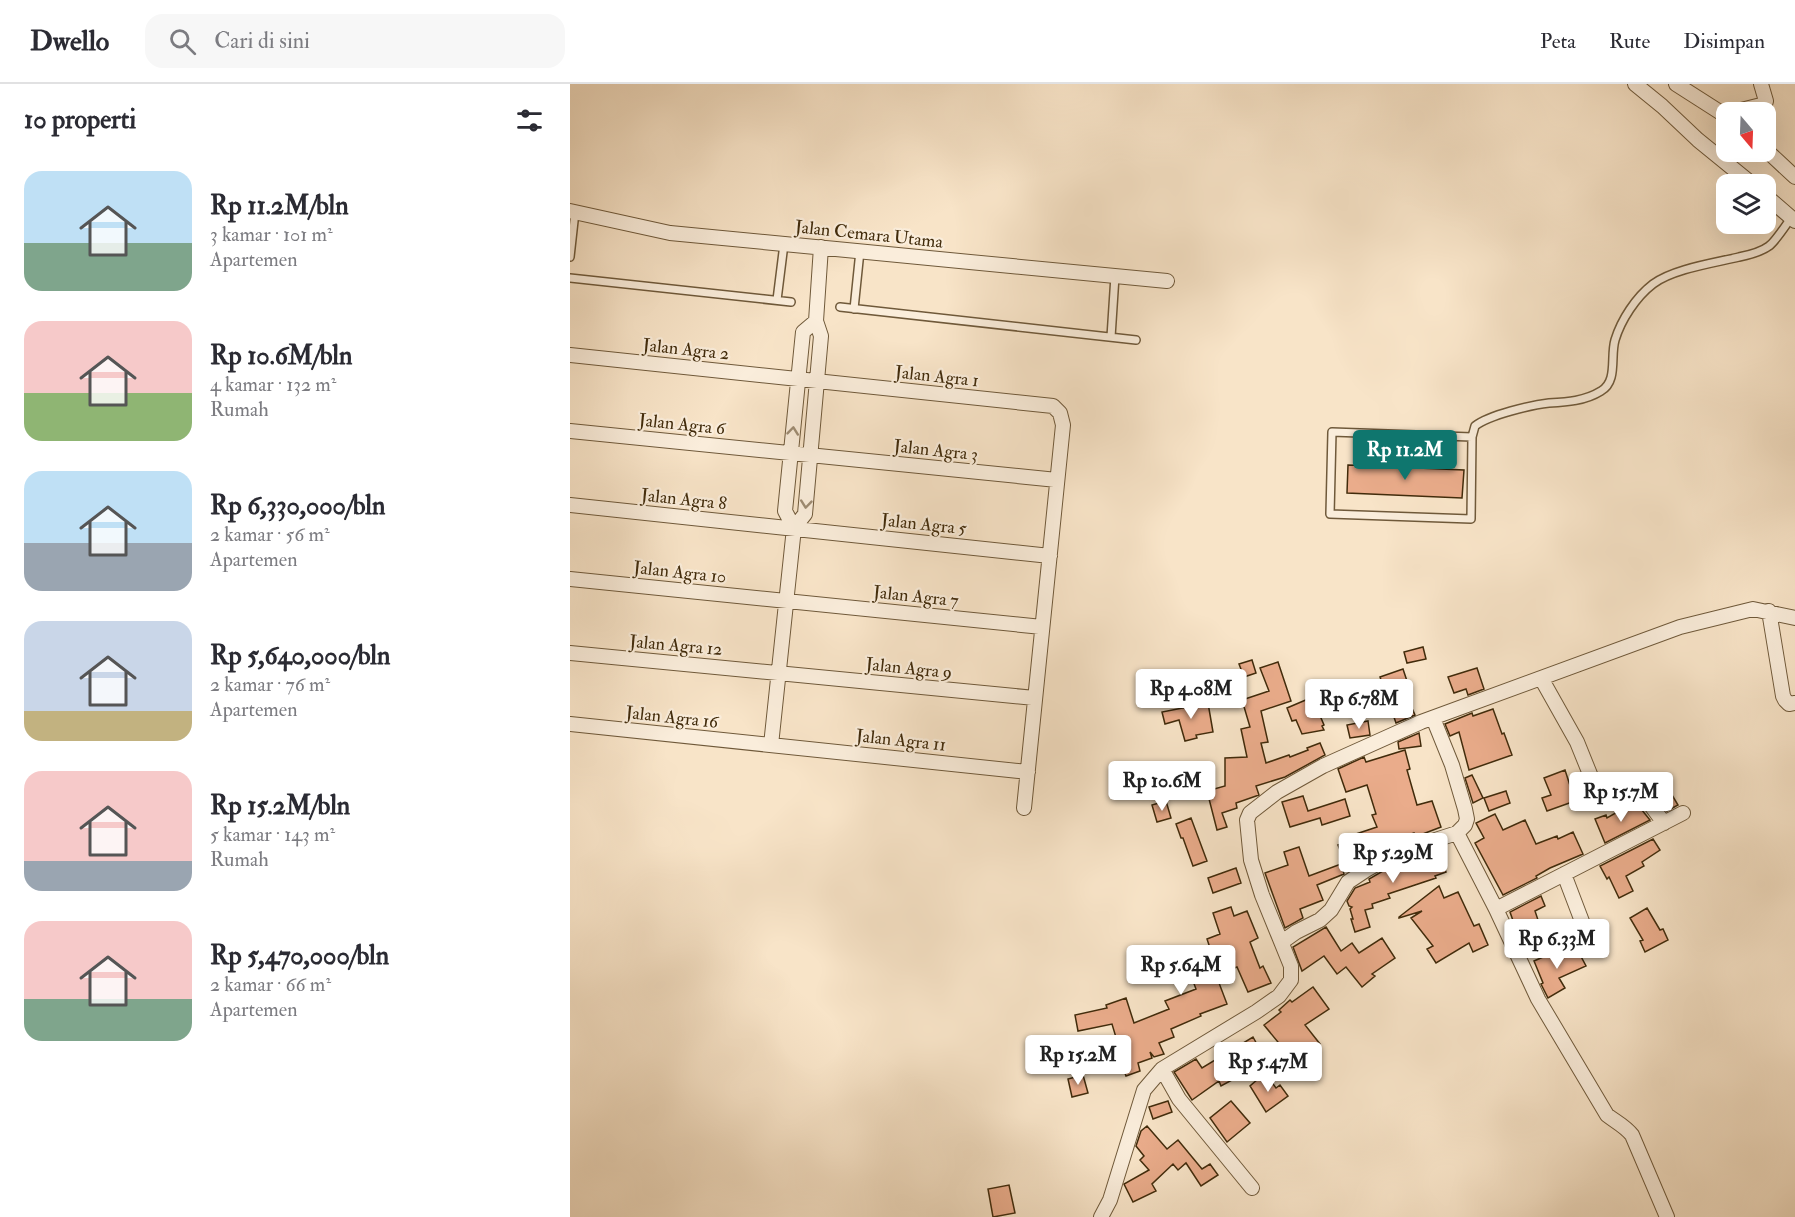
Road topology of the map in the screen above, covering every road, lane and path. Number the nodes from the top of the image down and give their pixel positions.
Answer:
1 (1635, 84) edge
2 (1676, 84) edge
3 (1761, 84) edge
4 (1766, 102) edge
5 (1716, 107) edge
6 (1776, 159) edge
7 (1740, 174) edge
8 (1795, 177) edge
9 (1776, 202) edge
10 (573, 212) edge
11 (1793, 213) edge
12 (784, 244) junction
13 (821, 247) junction
14 (861, 251) junction
15 (570, 257) edge
16 (1115, 276) junction
17 (570, 278) edge
18 (1167, 281) dead end
19 (777, 300) junction
20 (791, 302) dead end
21 (840, 307) dead end
22 (854, 309) junction
23 (816, 321) junction
24 (1111, 337) junction
25 (1136, 340) dead end
26 (570, 355) edge
27 (798, 379) junction
28 (817, 381) junction
29 (570, 431) edge
30 (1472, 437) junction
31 (791, 453) junction
32 (810, 455) junction
33 (1057, 480) junction
34 (570, 505) edge
35 (794, 528) junction
36 (1050, 556) junction
37 (570, 579) edge
38 (786, 601) junction
39 (1769, 611) junction
40 (1795, 618) edge
41 (1042, 627) junction
42 (570, 653) edge
43 (778, 673) junction
44 (1541, 678) junction
45 (1035, 698) junction
46 (1795, 703) edge
47 (1432, 718) junction
48 (570, 724) edge
49 (771, 745) junction
50 (1028, 772) junction
51 (1024, 808) dead end
52 (1683, 813) dead end
53 (1664, 823) junction
54 (1457, 833) junction
55 (1564, 874) junction
56 (1496, 909) junction
57 (1282, 942) junction
58 (1512, 944) junction
59 (1162, 1069) junction
60 (1252, 1188) dead end
61 (1101, 1217) edge
62 (1667, 1217) edge

1 - 7 street
2 - 5 street
3 - 4 street
6 - 8 street
9 - 11 street
10 - 12 street, Jalan Cemara Utama
10 - 15 lane
11 - 30 lane
12 - 13 street, Jalan Cemara Utama
12 - 19 lane
13 - 14 street, Jalan Cemara Utama
13 - 23 street
14 - 16 street, Jalan Cemara Utama
14 - 22 lane
16 - 18 street, Jalan Cemara Utama
16 - 24 lane
17 - 19 lane
19 - 20 lane
21 - 22 lane
22 - 24 lane
23 - 27 street
23 - 28 street
24 - 25 lane
26 - 27 street, Jalan Agra 2
27 - 28 street, Jalan Agra 2
31 -> 27 street
28 - 32 street
28 - 33 street, Jalan Agra 1
29 - 31 street, Jalan Agra 6
30 - 30 lane
31 - 32 street, Jalan Agra 6
31 - 35 street
32 - 33 street, Jalan Agra 3
32 -> 35 street
33 - 36 street
34 - 35 street, Jalan Agra 8
35 - 36 street, Jalan Agra 5
35 - 38 street
36 - 41 street
37 - 38 street, Jalan Agra 10
38 - 41 street, Jalan Agra 7
38 - 43 street
39 - 40 street
39 - 44 street
39 - 46 street
41 - 45 street
42 - 43 street, Jalan Agra 12
43 - 45 street, Jalan Agra 9
43 - 49 street
44 - 47 street
44 - 53 street
45 - 50 street
47 - 54 street
47 - 57 street
48 - 49 street, Jalan Agra 16
49 - 50 street, Jalan Agra 11
50 - 51 street
52 - 53 street
53 - 55 street
54 - 56 street
54 - 57 street
55 - 56 street
55 - 58 street
56 - 58 street
57 - 59 street
58 - 62 street
59 - 60 street
59 - 61 street

